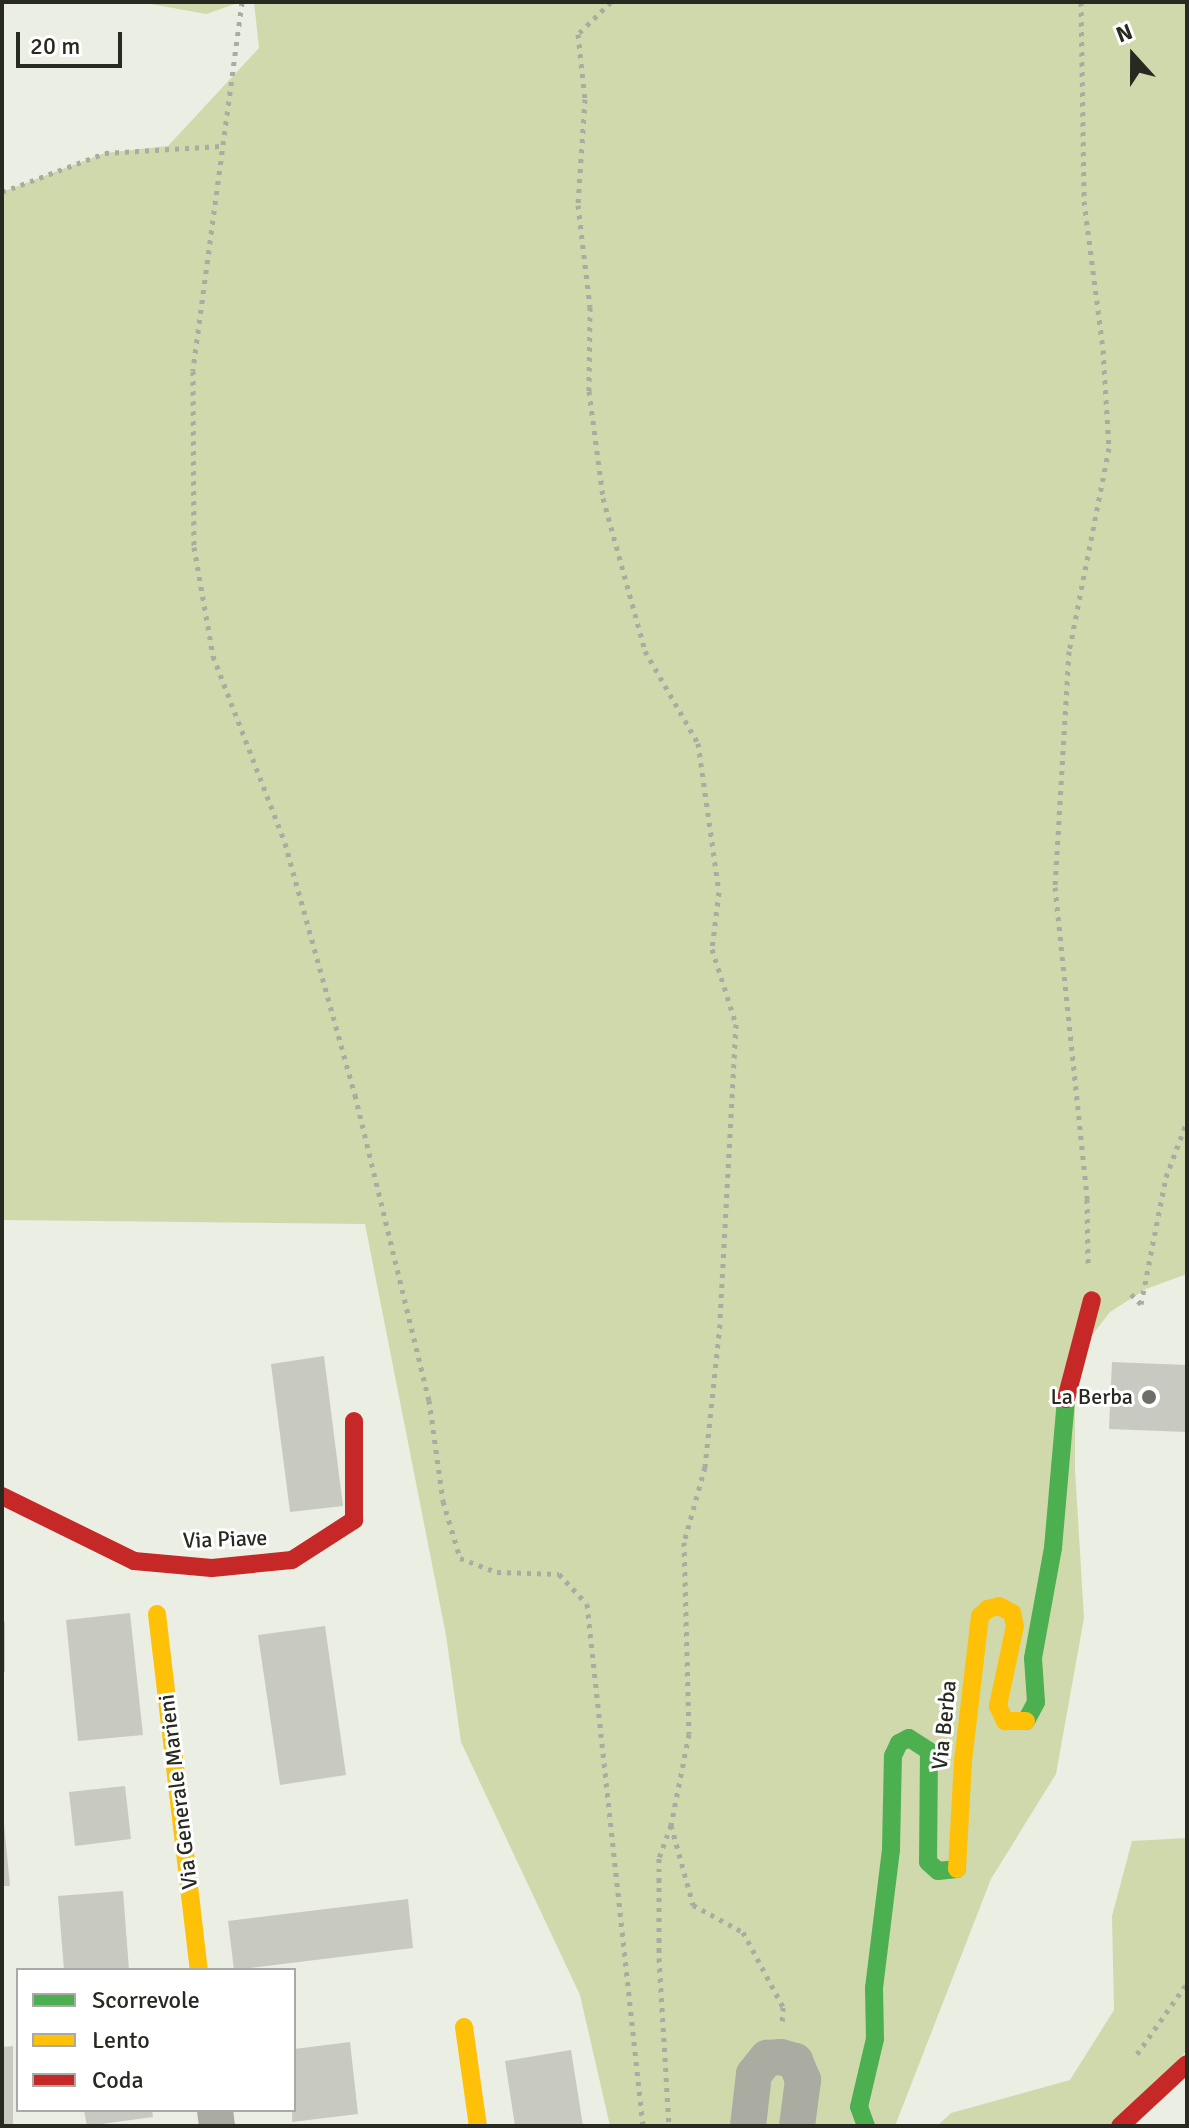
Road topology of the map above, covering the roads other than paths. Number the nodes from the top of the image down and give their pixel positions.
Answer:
1 (1092, 1300) road end
2 (354, 1421) dead end
3 (2, 1496) edge
4 (157, 1614) dead end
5 (199, 1968) edge
6 (464, 2027) dead end
7 (1187, 2064) edge
8 (478, 2126) edge
9 (748, 2126) edge
10 (797, 2126) edge
11 (866, 2126) edge
12 (1120, 2126) edge

1 - 11 street, Via Berba
2 - 3 street, Via Piave
4 - 5 street, Via Generale Marieni
6 - 8 street
7 - 12 street
9 - 10 street

